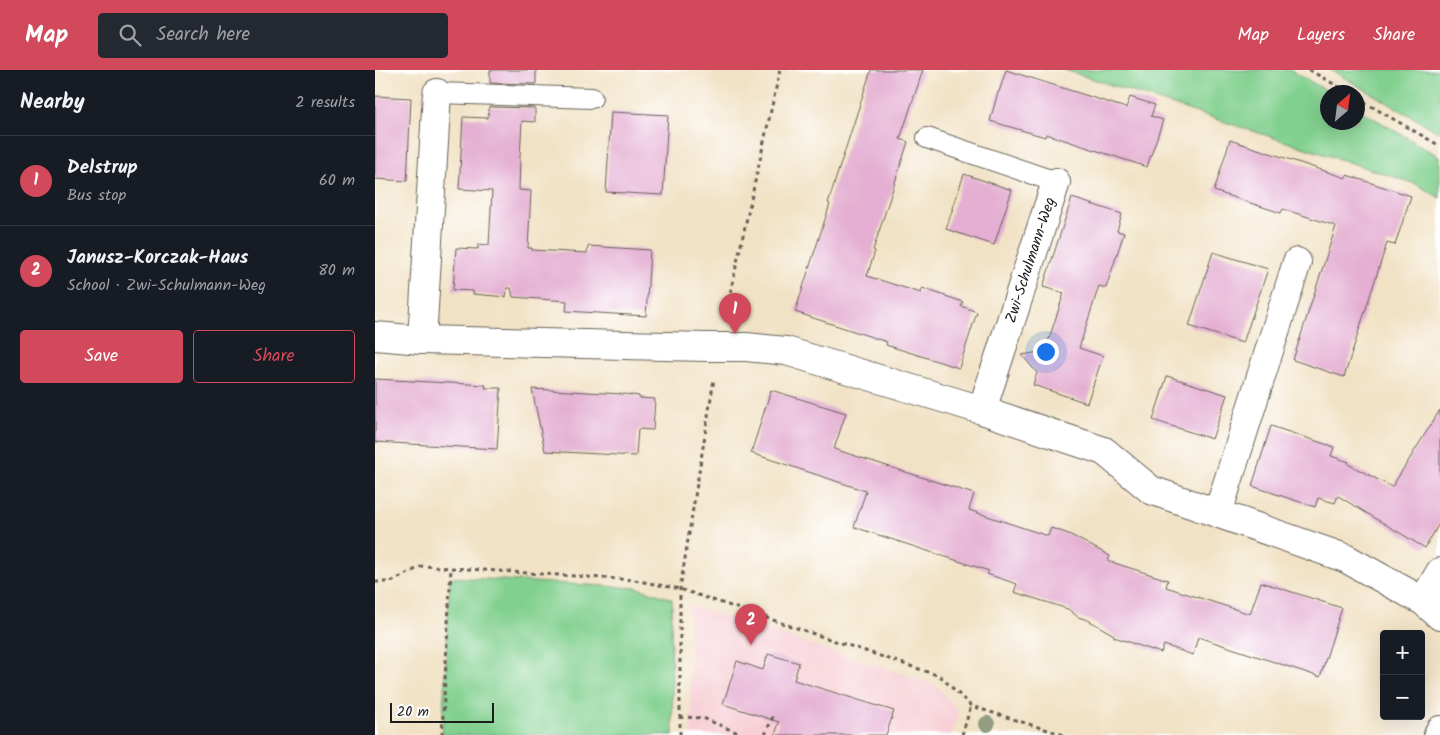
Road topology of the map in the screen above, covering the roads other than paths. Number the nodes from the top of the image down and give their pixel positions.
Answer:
1 (437, 93) joint
2 (592, 98) dead end
3 (927, 138) dead end
4 (1056, 182) joint
5 (1297, 262) dead end
6 (375, 336) edge
7 (422, 340) junction
8 (981, 410) junction
9 (1218, 513) junction
10 (1440, 572) edge
11 (1431, 608) edge
12 (1440, 730) edge
13 (1438, 735) edge

1 - 2 lane
1 - 7 street
3 - 4 lane, Zwi-Schulmann-Weg
4 - 8 street, Zwi-Schulmann-Weg
5 - 9 street
6 - 7 street
7 - 8 street
8 - 9 street
9 - 11 street
10 - 11 street
12 - 13 street

